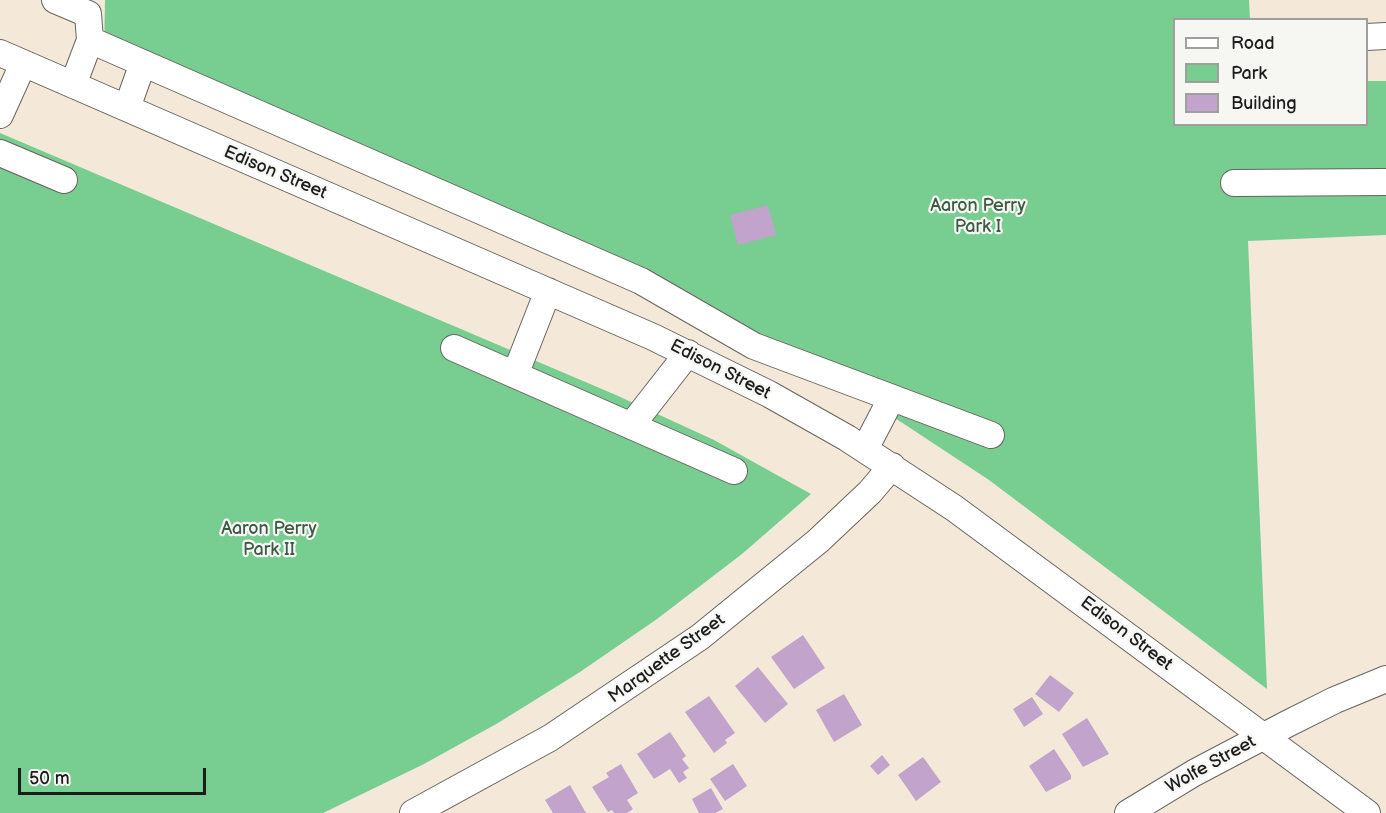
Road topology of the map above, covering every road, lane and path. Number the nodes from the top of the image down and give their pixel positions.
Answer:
1 (55, 0) edge
2 (1386, 36) edge
3 (1368, 37) edge
4 (90, 40) junction
5 (0, 53) edge
6 (143, 63) junction
7 (23, 64) junction
8 (73, 85) junction
9 (127, 108) junction
10 (0, 115) edge
11 (0, 153) edge
12 (64, 180) dead end
13 (1386, 182) edge
14 (1234, 183) dead end
15 (548, 291) junction
16 (454, 348) dead end
17 (688, 353) junction
18 (515, 375) junction
19 (891, 399) junction
20 (631, 426) junction
21 (991, 435) dead end
22 (865, 449) junction
23 (892, 466) junction
24 (734, 471) dead end
25 (1386, 679) edge
26 (1264, 736) junction
27 (413, 813) edge
28 (1128, 813) edge
29 (1367, 813) edge

1 - 4 street
2 - 3 street
4 - 6 street
4 - 8 street
5 - 7 street, Edison Street
6 - 9 street
6 - 19 street
7 - 8 street, Edison Street
7 - 10 street
8 - 9 street, Edison Street
9 - 15 street, Edison Street
11 - 12 street
13 - 14 street
15 - 17 street, Edison Street
15 - 18 street
16 - 18 street
17 - 20 street
17 - 22 street, Edison Street
18 - 20 street
19 - 21 street
19 - 22 street
20 - 24 street
22 - 23 street, Edison Street
23 - 26 street, Edison Street
23 - 27 street, Marquette Street
25 - 26 street, Wolfe Street
26 - 28 street, Wolfe Street
26 - 29 street, Edison Street

